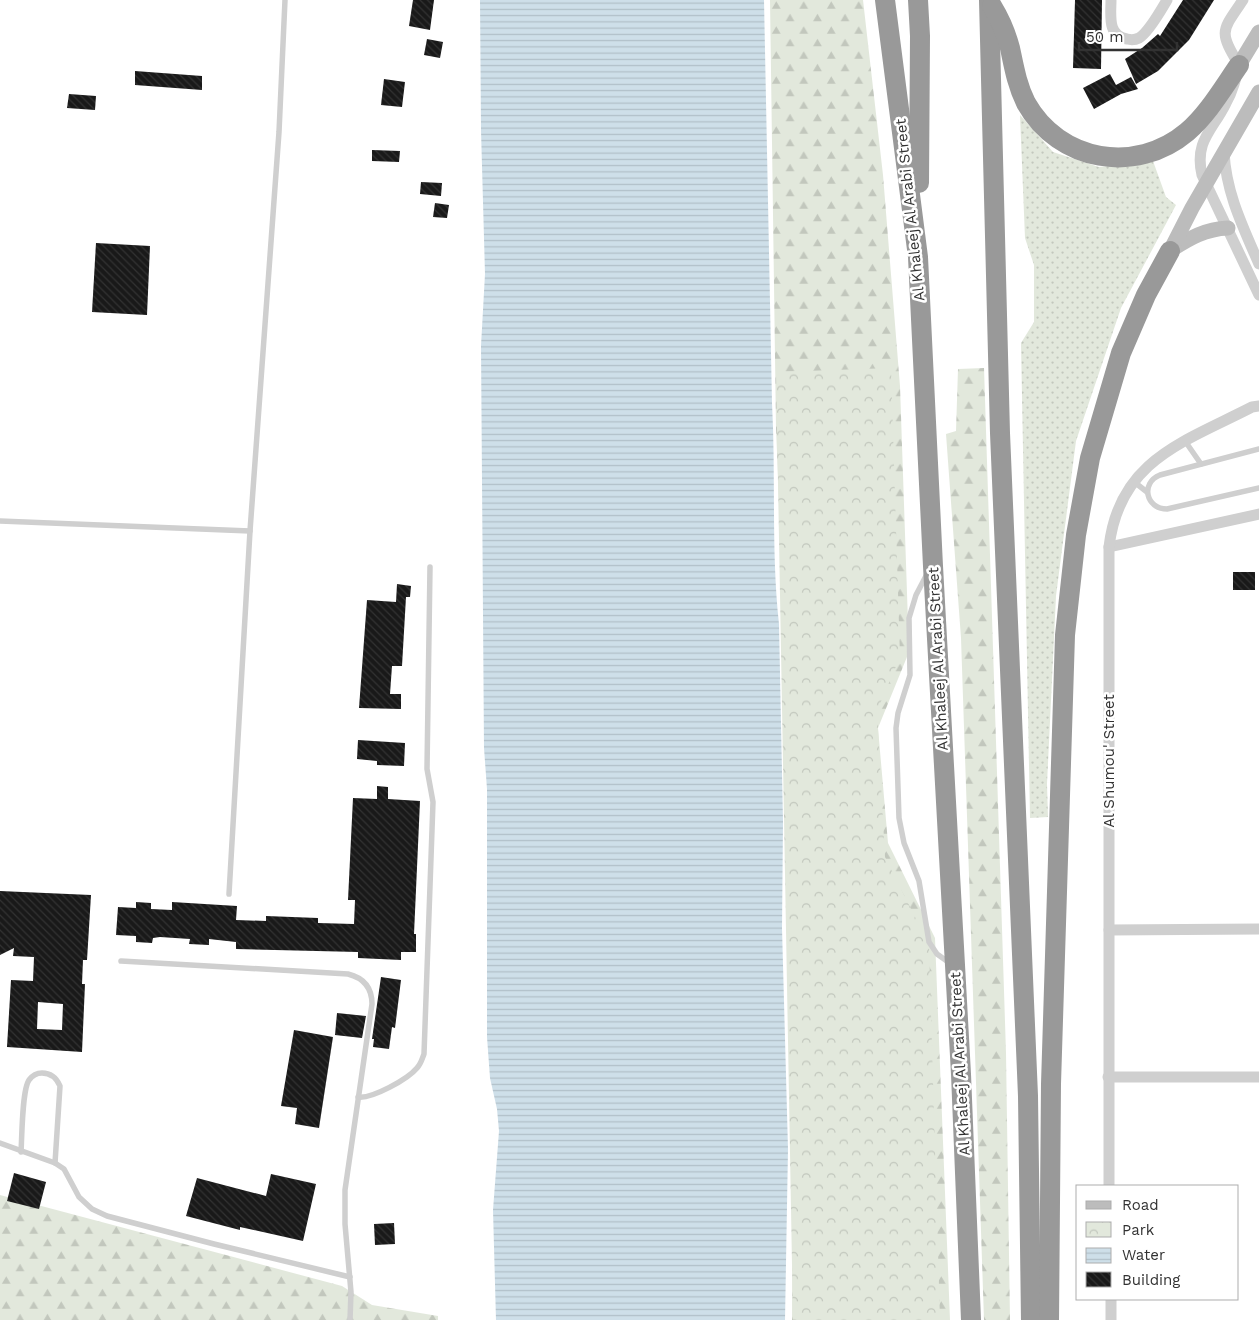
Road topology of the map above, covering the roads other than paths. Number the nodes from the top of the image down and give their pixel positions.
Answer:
1 (285, 0) edge
2 (885, 0) edge
3 (918, 0) edge
4 (1112, 0) edge
5 (1167, 0) edge
6 (1242, 0) edge
7 (989, 1) edge
8 (1259, 32) edge
9 (1239, 65) junction
10 (1257, 97) edge
11 (1224, 152) junction
12 (1206, 184) junction
13 (1228, 228) junction
14 (1170, 251) junction
15 (918, 257) junction
16 (1259, 264) edge
17 (1259, 295) edge
18 (1257, 404) edge
19 (1185, 442) junction
20 (1259, 448) edge
21 (1201, 464) junction
22 (1133, 482) junction
23 (1259, 488) edge
24 (1148, 492) junction
25 (1259, 514) edge
26 (0, 521) edge
27 (250, 531) junction
28 (1109, 547) junction
29 (933, 566) junction
30 (430, 567) dead end
31 (229, 894) dead end
32 (1259, 929) edge
33 (1109, 930) junction
34 (121, 961) dead end
35 (955, 966) junction
36 (1108, 1077) junction
37 (1259, 1077) edge
38 (358, 1097) junction
39 (0, 1143) edge
40 (21, 1152) junction
41 (55, 1163) junction
42 (1109, 1185) edge
43 (350, 1277) junction
44 (1110, 1300) edge
45 (350, 1320) edge
46 (971, 1320) edge
47 (1031, 1320) edge
48 (1049, 1320) edge
49 (1111, 1320) edge

1 - 27 lane
2 - 15 highway, Al Khaleej Al Arabi Street
3 - 15 highway
4 - 5 street
6 - 9 street
7 - 9 highway
7 - 47 highway
8 - 9 main road
9 - 12 street
10 - 11 main road
11 - 12 main road
11 - 16 street
12 - 13 street
12 - 14 main road
13 - 14 main road
13 - 17 street
14 - 48 highway
15 - 29 highway, Al Khaleej Al Arabi Street
18 - 19 street, Al Shumou' Street
19 - 21 lane
19 - 22 street, Al Shumou' Street
20 - 21 lane
21 - 24 lane
22 - 24 lane
22 - 28 street, Al Shumou' Street
23 - 24 lane
25 - 28 street
26 - 27 lane
27 - 31 lane
28 - 33 street, Al Shumou' Street
29 - 35 highway, Al Khaleej Al Arabi Street
29 - 35 lane
30 - 38 lane
32 - 33 street
33 - 36 street, Al Shumou' Street
34 - 38 lane
35 - 46 highway, Al Khaleej Al Arabi Street
36 - 37 street
36 - 42 street, Al Shumou' Street
38 - 43 lane
39 - 40 lane
40 - 41 lane
40 - 41 lane
41 - 43 lane
43 - 45 lane
44 - 49 street

